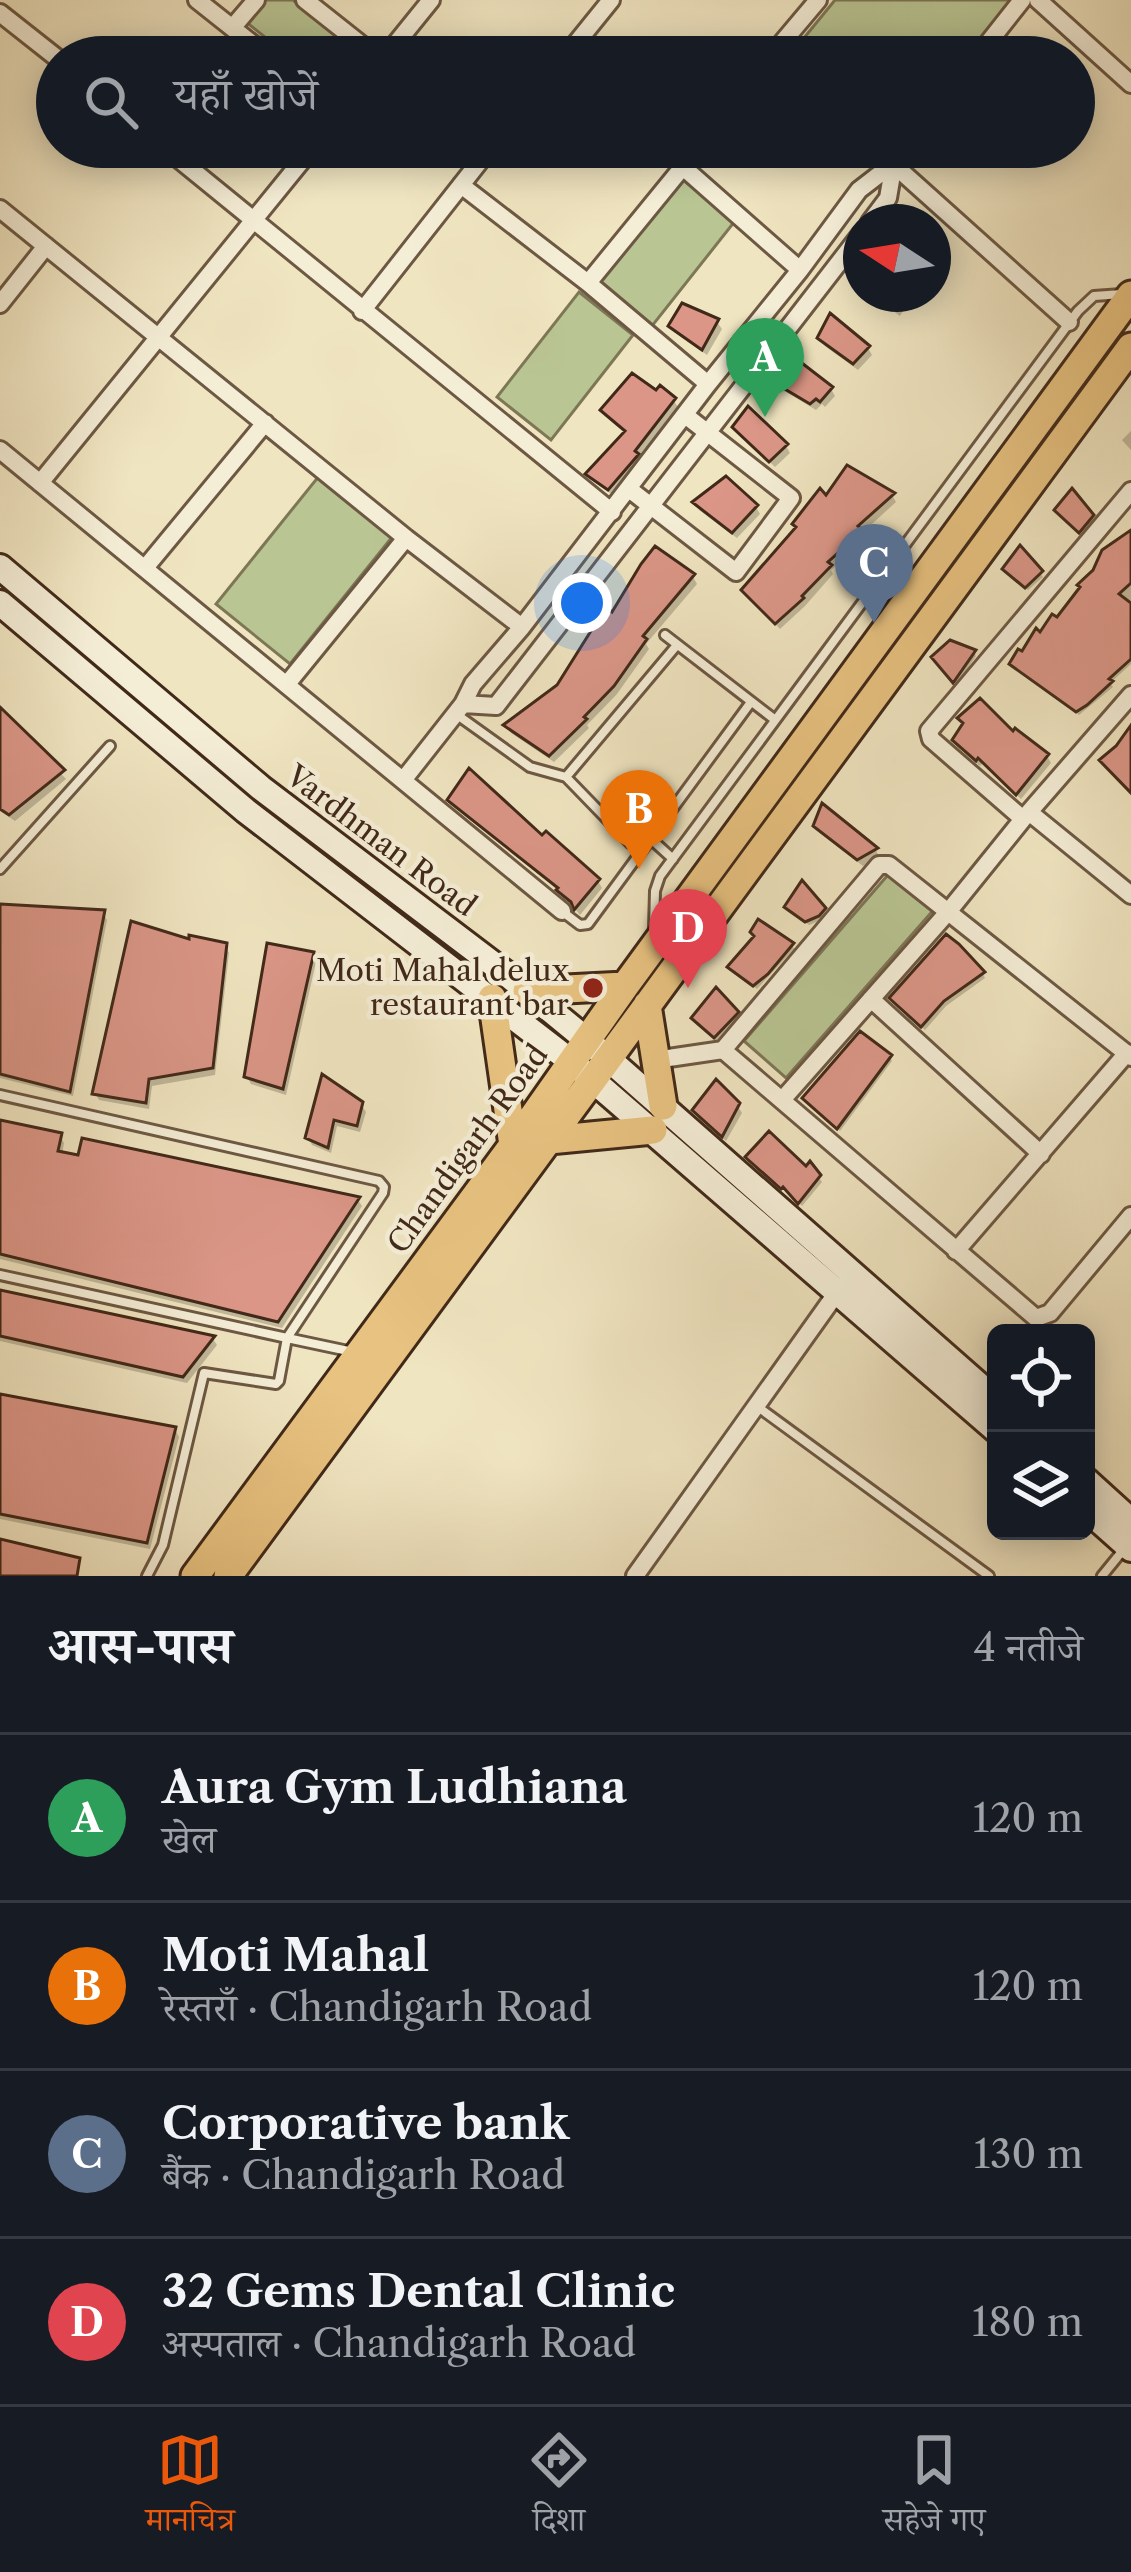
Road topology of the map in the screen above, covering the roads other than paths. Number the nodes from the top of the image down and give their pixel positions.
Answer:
1 (197, 0) edge
2 (256, 0) edge
3 (305, 0) edge
4 (431, 0) edge
5 (611, 0) edge
6 (818, 0) edge
7 (1022, 0) edge
8 (1049, 3) edge
9 (0, 13) edge
10 (233, 28) junction
11 (243, 36) edge
12 (353, 36) edge
13 (399, 36) edge
14 (582, 36) edge
15 (788, 36) edge
16 (994, 36) edge
17 (1082, 36) edge
18 (36, 41) edge
19 (1095, 48) edge
20 (1131, 84) edge
21 (189, 168) edge
22 (296, 168) edge
23 (474, 168) edge
24 (682, 168) edge
25 (684, 168) edge
26 (888, 168) edge
27 (893, 168) edge
28 (900, 168) edge
29 (461, 185) junction
30 (884, 204) edge
31 (0, 209) edge
32 (253, 221) junction
33 (46, 247) junction
34 (843, 257) edge
35 (800, 270) junction
36 (588, 283) junction
37 (1131, 294) edge
38 (0, 304) edge
39 (362, 311) junction
40 (1069, 322) junction
41 (159, 335) junction
42 (1131, 347) edge
43 (708, 384) junction
44 (685, 415) junction
45 (265, 423) junction
46 (708, 432) junction
47 (0, 450) edge
48 (40, 483) junction
49 (629, 489) junction
50 (1131, 491) edge
51 (650, 505) junction
52 (611, 512) junction
53 (406, 538) junction
54 (0, 567) edge
55 (145, 568) junction
56 (0, 603) edge
57 (522, 627) junction
58 (665, 635) dead end
59 (677, 644) junction
60 (287, 684) junction
61 (1131, 695) edge
62 (751, 701) junction
63 (460, 709) junction
64 (774, 719) junction
65 (110, 746) dead end
66 (566, 777) junction
67 (404, 778) junction
68 (1026, 816) junction
69 (651, 838) junction
70 (673, 860) junction
71 (0, 868) edge
72 (1131, 895) edge
73 (562, 911) joint
74 (948, 912) junction
75 (652, 949) junction
76 (527, 991) junction
77 (636, 995) junction
78 (492, 998) junction
79 (871, 999) junction
80 (723, 1050) junction
81 (1129, 1055) edge
82 (590, 1060) junction
83 (655, 1060) junction
84 (0, 1095) edge
85 (782, 1100) junction
86 (658, 1118) junction
87 (549, 1140) junction
88 (513, 1145) junction
89 (1041, 1154) junction
90 (1131, 1216) edge
91 (956, 1251) junction
92 (0, 1275) edge
93 (838, 1291) junction
94 (287, 1339) junction
95 (358, 1353) junction
96 (987, 1392) edge
97 (757, 1407) junction
98 (987, 1422) edge
99 (1095, 1492) edge
100 (1095, 1515) edge
101 (1130, 1539) edge
102 (147, 1576) edge
103 (195, 1576) edge
104 (228, 1576) edge
105 (634, 1576) edge
106 (989, 1576) edge
107 (1102, 1576) edge

1 - 10 street
2 - 10 street
3 - 12 street
4 - 13 street
5 - 14 street
6 - 15 street
7 - 16 street
8 - 17 street
9 - 18 street
10 - 11 street
19 - 20 street
21 - 32 street
22 - 32 street
23 - 29 street
24 - 36 street
25 - 35 street
26 - 35 street
27 - 30 street
28 - 40 street
29 - 36 street
29 - 39 street
31 - 33 street
32 - 39 street
32 - 41 street
33 - 38 street
33 - 41 street
34 - 46 street
35 - 43 street
36 - 43 street
37 - 40 lane
37 - 75 main road, Chandigarh Road
39 - 52 street
40 - 64 lane
41 - 45 street
41 - 48 street
42 - 77 main road, Chandigarh Road
43 - 44 street
44 - 46 street
44 - 49 street
45 - 53 street
45 - 55 street
46 - 51 street
46 - 51 street
47 - 48 street
48 - 55 street
49 - 51 street
49 - 52 street
50 - 68 street
51 - 63 street
52 - 57 street
53 - 57 street
53 - 60 street
54 - 76 street, Vardhman Road
55 - 60 street
56 - 78 street, Vardhman Road
57 - 63 street
58 - 59 lane
59 - 62 lane
59 - 66 lane
60 - 67 street
61 - 68 street
62 - 64 lane
62 - 69 lane
63 - 66 lane
63 - 67 street
64 - 70 lane
65 - 71 lane
66 - 69 lane
67 - 73 street
68 - 72 street
68 - 74 street
69 - 70 lane
69 - 73 lane
70 - 75 lane
74 - 79 street
74 - 80 street
74 - 81 street
75 - 77 main road, Chandigarh Road
76 - 77 main road
76 - 82 street, Vardhman Road
77 - 82 main road, Chandigarh Road
77 - 83 main road
78 - 82 street, Vardhman Road
78 - 88 main road
79 - 85 street
79 - 89 street
80 - 83 street
80 - 85 street
81 - 89 street
82 - 86 street, Vardhman Road
82 - 87 main road, Chandigarh Road
82 - 88 main road, Chandigarh Road
83 - 86 main road
84 - 94 lane
85 - 91 street
86 - 87 main road
86 - 93 street, Vardhman Road
86 - 96 street, Vardhman Road
87 - 104 main road, Chandigarh Road
88 - 95 main road, Chandigarh Road
89 - 91 street
90 - 91 street
92 - 94 lane
93 - 97 street
93 - 98 street, Vardhman Road
94 - 95 lane
94 - 102 lane
95 - 103 main road, Chandigarh Road
97 - 105 street
97 - 106 lane
99 - 101 street
100 - 101 street
101 - 107 lane

